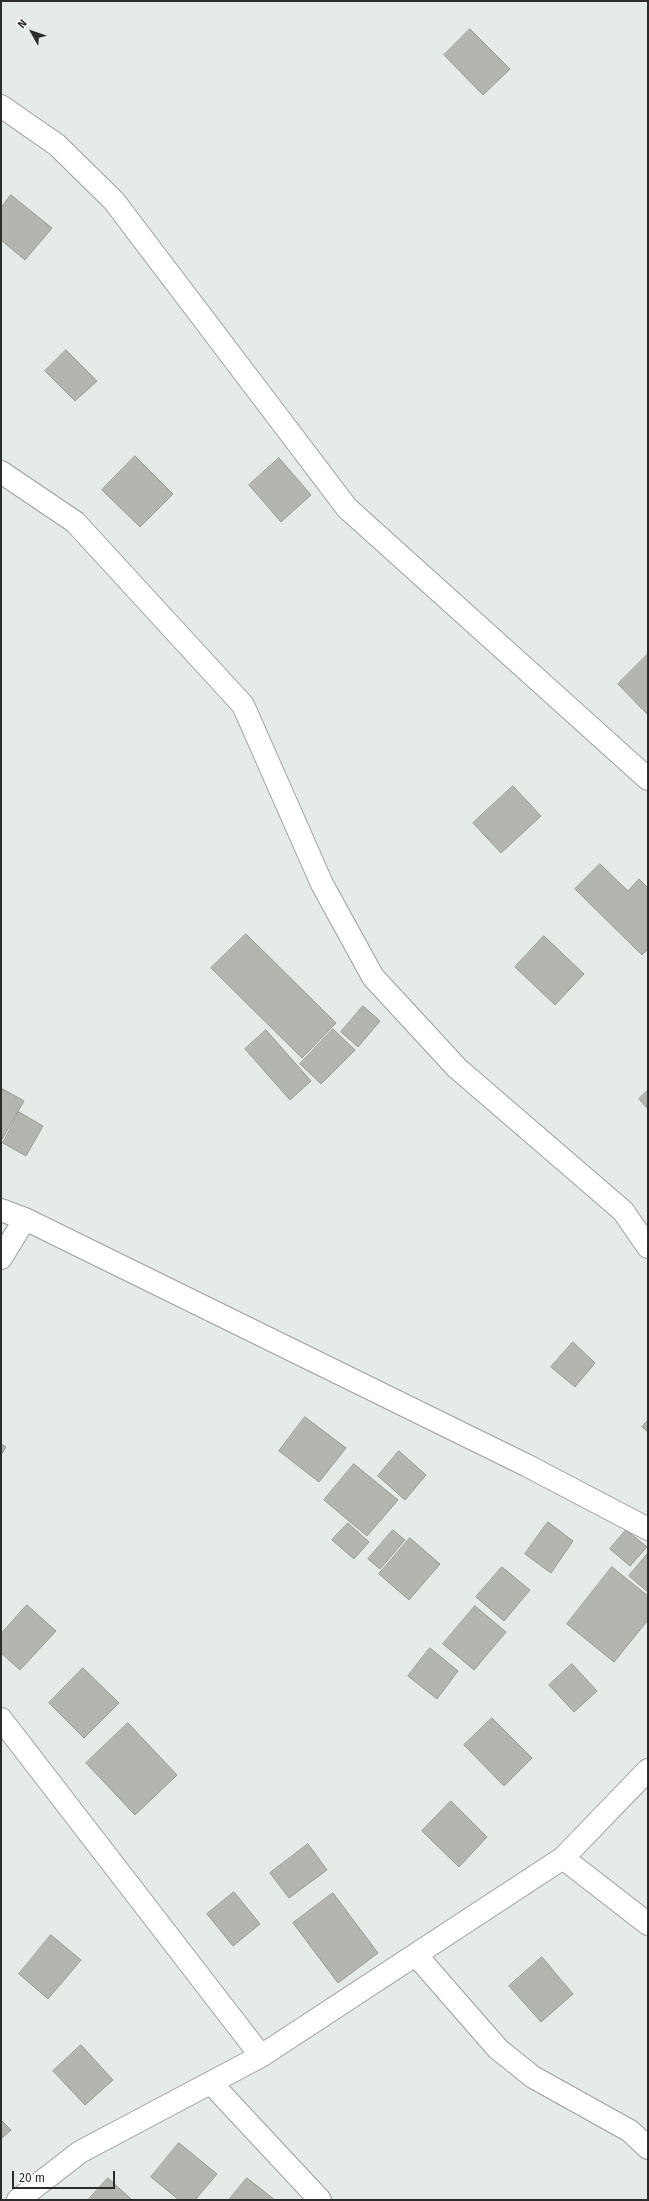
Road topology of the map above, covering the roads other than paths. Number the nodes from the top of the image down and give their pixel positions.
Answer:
1 (1, 106) edge
2 (1, 472) edge
3 (648, 779) edge
4 (1, 1210) edge
5 (25, 1219) junction
6 (648, 1247) edge
7 (1, 1258) edge
8 (648, 1529) edge
9 (1, 1719) edge
10 (648, 1770) edge
11 (563, 1858) junction
12 (648, 1924) edge
13 (416, 1954) junction
14 (260, 2056) junction
15 (211, 2082) junction
16 (648, 2148) edge
17 (18, 2200) edge
18 (320, 2200) edge

1 - 3 street
2 - 6 street
4 - 5 street
5 - 7 street
5 - 8 street
9 - 14 street
10 - 11 street
11 - 12 street
11 - 13 street
13 - 14 street
13 - 16 street
14 - 15 street
15 - 17 street
15 - 18 street

